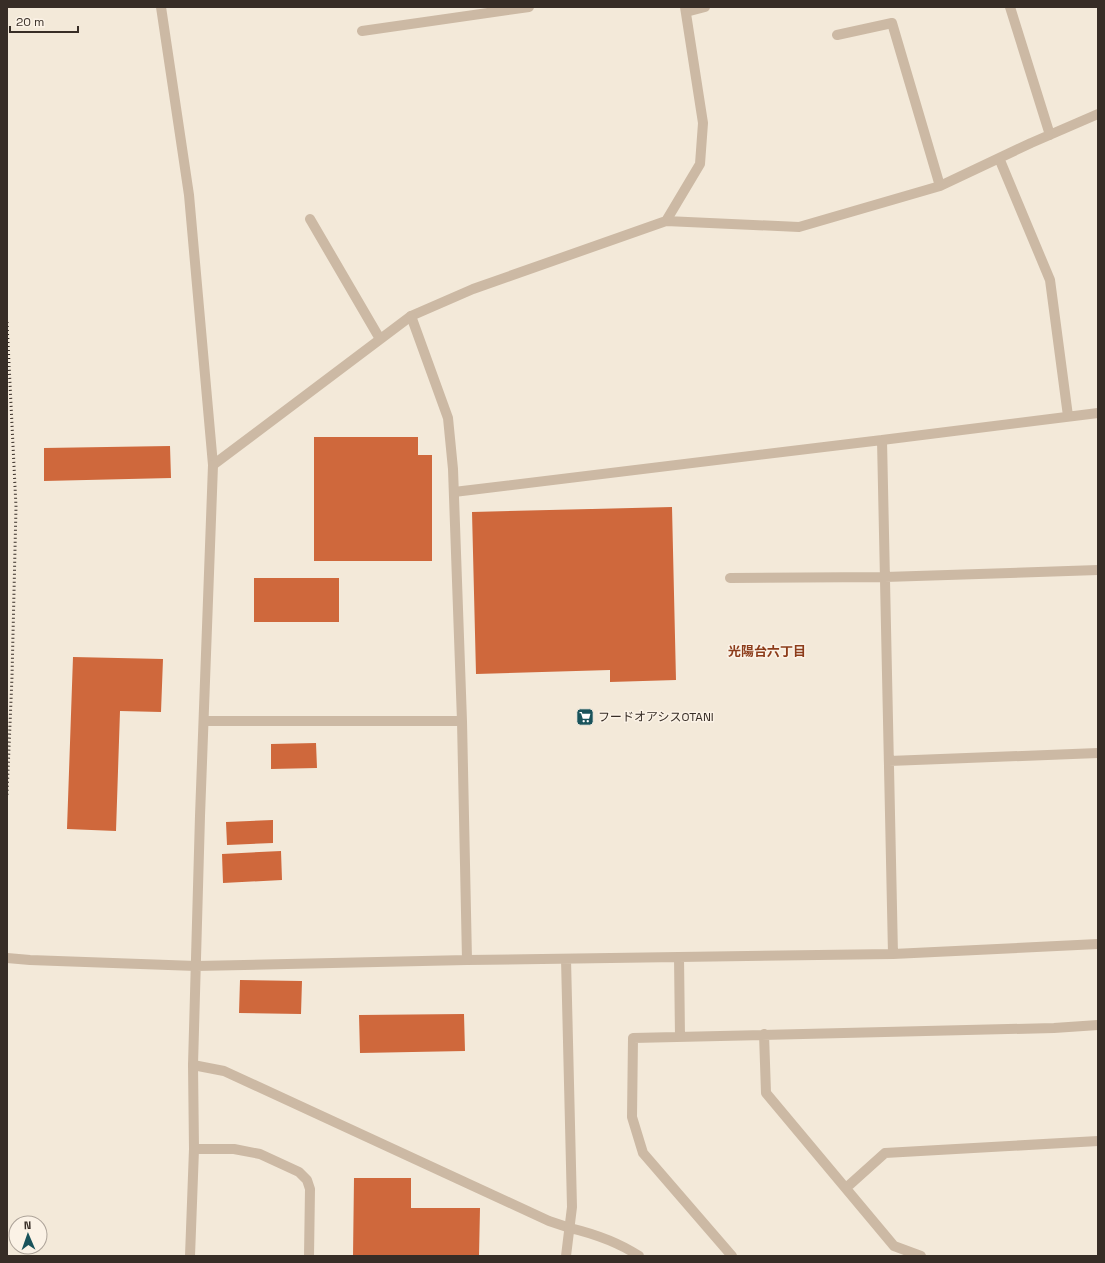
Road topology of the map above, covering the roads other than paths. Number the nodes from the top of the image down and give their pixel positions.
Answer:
1 (161, 7) edge
2 (529, 7) edge
3 (705, 7) edge
4 (1010, 7) edge
5 (686, 9) edge
6 (362, 31) dead end
7 (837, 36) dead end
8 (1098, 114) edge
9 (1050, 135) junction
10 (999, 158) junction
11 (940, 186) junction
12 (310, 219) dead end
13 (666, 221) junction
14 (411, 316) junction
15 (380, 338) junction
16 (1098, 413) edge
17 (1068, 416) junction
18 (882, 440) junction
19 (213, 465) junction
20 (454, 492) junction
21 (1098, 570) edge
22 (885, 577) junction
23 (730, 578) dead end
24 (462, 720) junction
25 (204, 721) junction
26 (1098, 753) edge
27 (889, 761) junction
28 (1098, 944) edge
29 (893, 954) junction
30 (679, 957) junction
31 (7, 958) edge
32 (566, 959) junction
33 (468, 960) junction
34 (196, 966) junction
35 (1098, 1025) edge
36 (764, 1034) junction
37 (680, 1037) junction
38 (193, 1065) junction
39 (1098, 1141) edge
40 (194, 1149) junction
41 (846, 1188) junction
42 (570, 1228) junction
43 (190, 1256) edge
44 (309, 1256) edge
45 (566, 1256) edge
46 (639, 1256) edge
47 (732, 1256) edge
48 (921, 1256) edge

1 - 19 street
2 - 6 street
3 - 5 street
4 - 9 street
5 - 13 street
7 - 11 street
8 - 9 street
9 - 10 street
10 - 11 street
10 - 17 street
11 - 13 street
12 - 15 street
13 - 14 street
14 - 15 street
14 - 20 street
15 - 19 street
16 - 17 street
17 - 18 street
18 - 20 street
18 - 22 street
19 - 25 street
20 - 24 street
21 - 22 street
22 - 23 street
22 - 27 street
24 - 25 street
24 - 33 street
25 - 34 street
26 - 27 street
27 - 29 street
28 - 29 street
29 - 30 street
30 - 32 street
30 - 37 street
31 - 34 street
32 - 33 street
32 - 42 street
33 - 34 street
34 - 38 street
35 - 36 street
36 - 37 street
36 - 41 street
37 - 47 street
38 - 40 street
38 - 42 street
39 - 41 street
40 - 43 street
40 - 44 street
41 - 48 street
42 - 45 street
42 - 46 street

